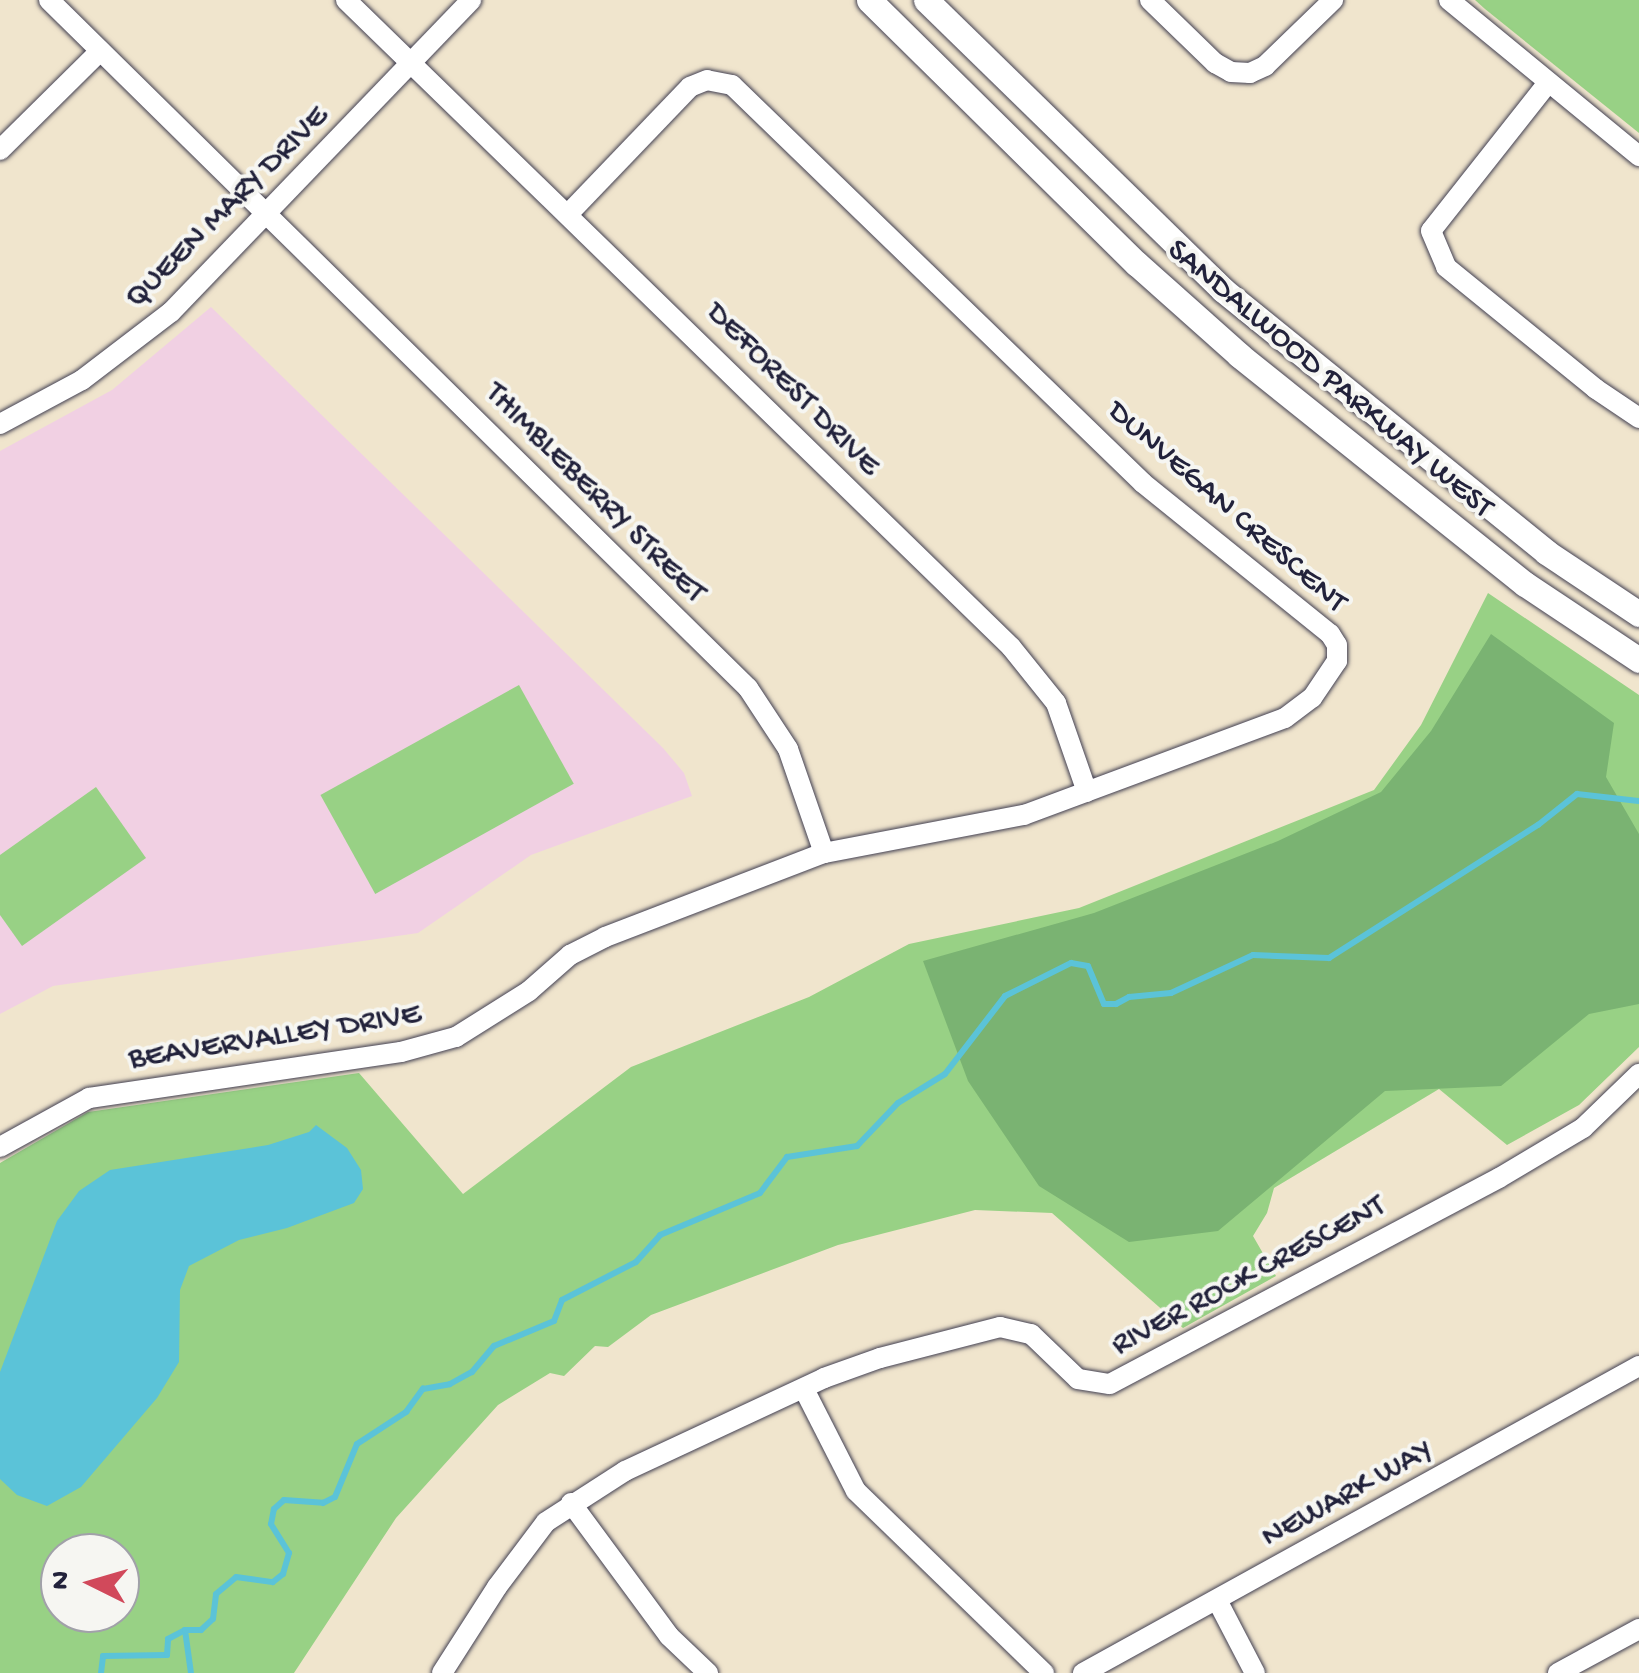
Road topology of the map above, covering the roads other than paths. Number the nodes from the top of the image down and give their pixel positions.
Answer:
1 (48, 0) edge
2 (346, 0) edge
3 (470, 0) edge
4 (869, 0) edge
5 (926, 0) edge
6 (1150, 0) edge
7 (1332, 0) edge
8 (1448, 0) edge
9 (100, 52) junction
10 (410, 64) junction
11 (1547, 84) junction
12 (0, 150) edge
13 (1639, 156) edge
14 (570, 213) junction
15 (268, 214) junction
16 (1639, 418) edge
17 (0, 424) edge
18 (1639, 614) edge
19 (1639, 660) edge
20 (1087, 792) junction
21 (824, 853) junction
22 (1639, 1074) edge
23 (0, 1146) edge
24 (1639, 1366) edge
25 (804, 1389) junction
26 (571, 1503) junction
27 (1218, 1602) junction
28 (1639, 1629) edge
29 (442, 1673) edge
30 (708, 1673) edge
31 (1044, 1673) edge
32 (1083, 1673) edge
33 (1255, 1673) edge
34 (1558, 1673) edge

1 - 9 street, THIMBLEBERRY STREET
2 - 10 street, DEFOREST DRIVE
3 - 10 street, QUEEN MARY DRIVE
4 - 19 main road, SANDALWOOD PARKWAY WEST
5 - 18 main road, SANDALWOOD PARKWAY WEST
6 - 7 street
8 - 11 street
9 - 12 street
9 - 15 street, THIMBLEBERRY STREET
10 - 14 street, DEFOREST DRIVE
10 - 15 street, QUEEN MARY DRIVE
11 - 13 street
11 - 16 street
14 - 20 street, DEFOREST DRIVE
14 - 20 street, DUNVEGAN CRESCENT
15 - 17 street, QUEEN MARY DRIVE
15 - 21 street, THIMBLEBERRY STREET
20 - 21 street, DUNVEGAN CRESCENT
21 - 23 street, BEAVERVALLEY DRIVE
22 - 25 street, RIVER ROCK CRESCENT
24 - 27 street, NEWARK WAY
25 - 26 street, RIVER ROCK CRESCENT
25 - 31 street
26 - 29 street, RIVER ROCK CRESCENT
26 - 30 street
27 - 32 street, NEWARK WAY
27 - 33 street
28 - 34 street

